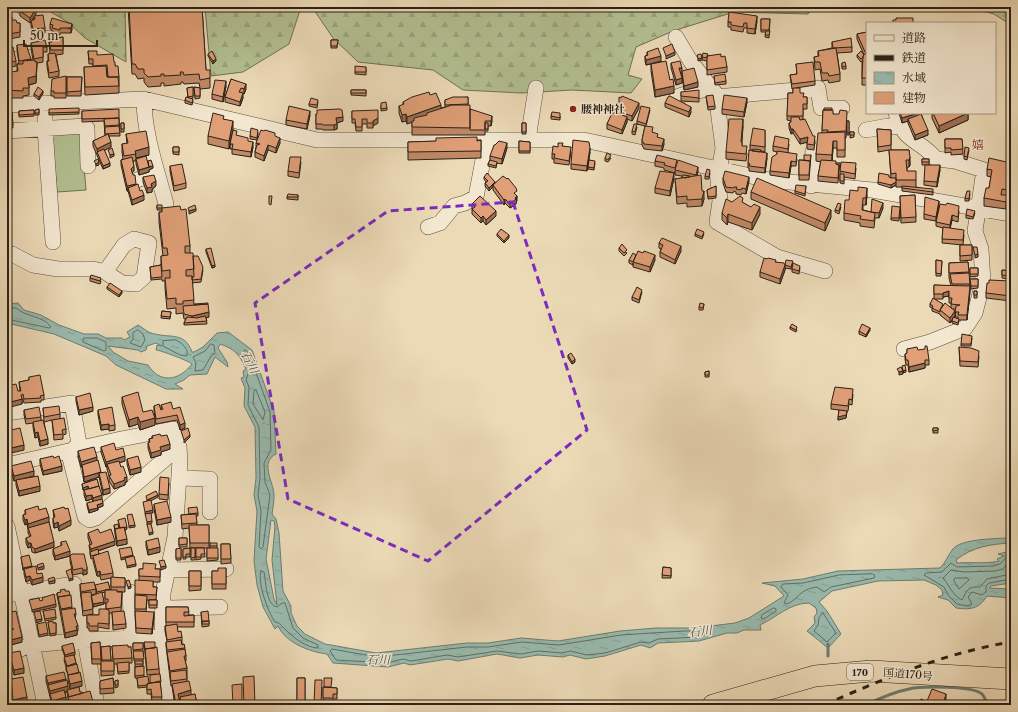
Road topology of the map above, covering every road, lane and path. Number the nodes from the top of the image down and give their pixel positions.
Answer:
1 (7, 19) edge
2 (676, 37) dead end
3 (50, 38) dead end
4 (28, 41) junction
5 (7, 45) edge
6 (536, 88) dead end
7 (713, 92) junction
8 (677, 97) dead end
9 (144, 99) junction
10 (45, 103) junction
11 (7, 105) edge
12 (842, 108) dead end
13 (898, 120) edge
14 (45, 128) junction
15 (866, 130) dead end
16 (7, 131) edge
17 (528, 139) junction
18 (490, 140) junction
19 (813, 151) edge
20 (88, 166) dead end
21 (717, 170) junction
22 (157, 173) junction
23 (137, 180) edge
24 (811, 186) junction
25 (166, 204) dead end
26 (979, 209) junction
27 (1011, 214) edge
28 (428, 227) dead end
29 (53, 242) dead end
30 (7, 254) edge
31 (825, 271) dead end
32 (105, 272) dead end
33 (904, 349) dead end
34 (7, 413) edge
35 (179, 447) junction
36 (70, 452) junction
37 (7, 465) edge
38 (179, 478) junction
39 (207, 506) dead end
40 (7, 526) edge
41 (226, 569) edge
42 (169, 570) junction
43 (130, 592) dead end
44 (14, 594) edge
45 (220, 607) dead end
46 (163, 608) junction
47 (162, 637) junction
48 (132, 639) junction
49 (84, 640) junction
50 (32, 645) junction
51 (7, 657) edge
52 (1011, 679) edge
53 (45, 705) edge
54 (97, 705) edge
55 (166, 705) edge
56 (713, 705) edge

1 - 4 street
2 - 7 street
3 - 4 street
4 - 5 street
6 - 17 street
7 - 8 street
7 - 12 street
7 - 21 street
9 - 10 street
9 - 18 street
9 - 22 street
10 - 11 street
10 - 14 street
13 - 15 street
13 - 26 street
14 - 16 street
14 - 20 street
14 - 29 street
17 - 18 street
17 - 21 street
18 - 28 street
19 - 24 street
21 - 24 street
21 - 31 street
22 - 23 street
22 - 25 street
24 - 26 street
26 - 27 street
26 - 33 street
30 - 32 street
34 - 36 street
35 - 36 street
35 - 36 street
35 - 38 street
36 - 37 street
38 - 39 street
38 - 42 street
40 - 44 street
41 - 42 street
42 - 46 street
43 - 48 street
44 - 49 street
44 - 50 street
45 - 46 street
46 - 47 street
47 - 48 street
47 - 55 street
48 - 49 street
49 - 50 street
49 - 54 street
50 - 51 street
50 - 53 street
52 - 56 highway, 国道170号 / 170

